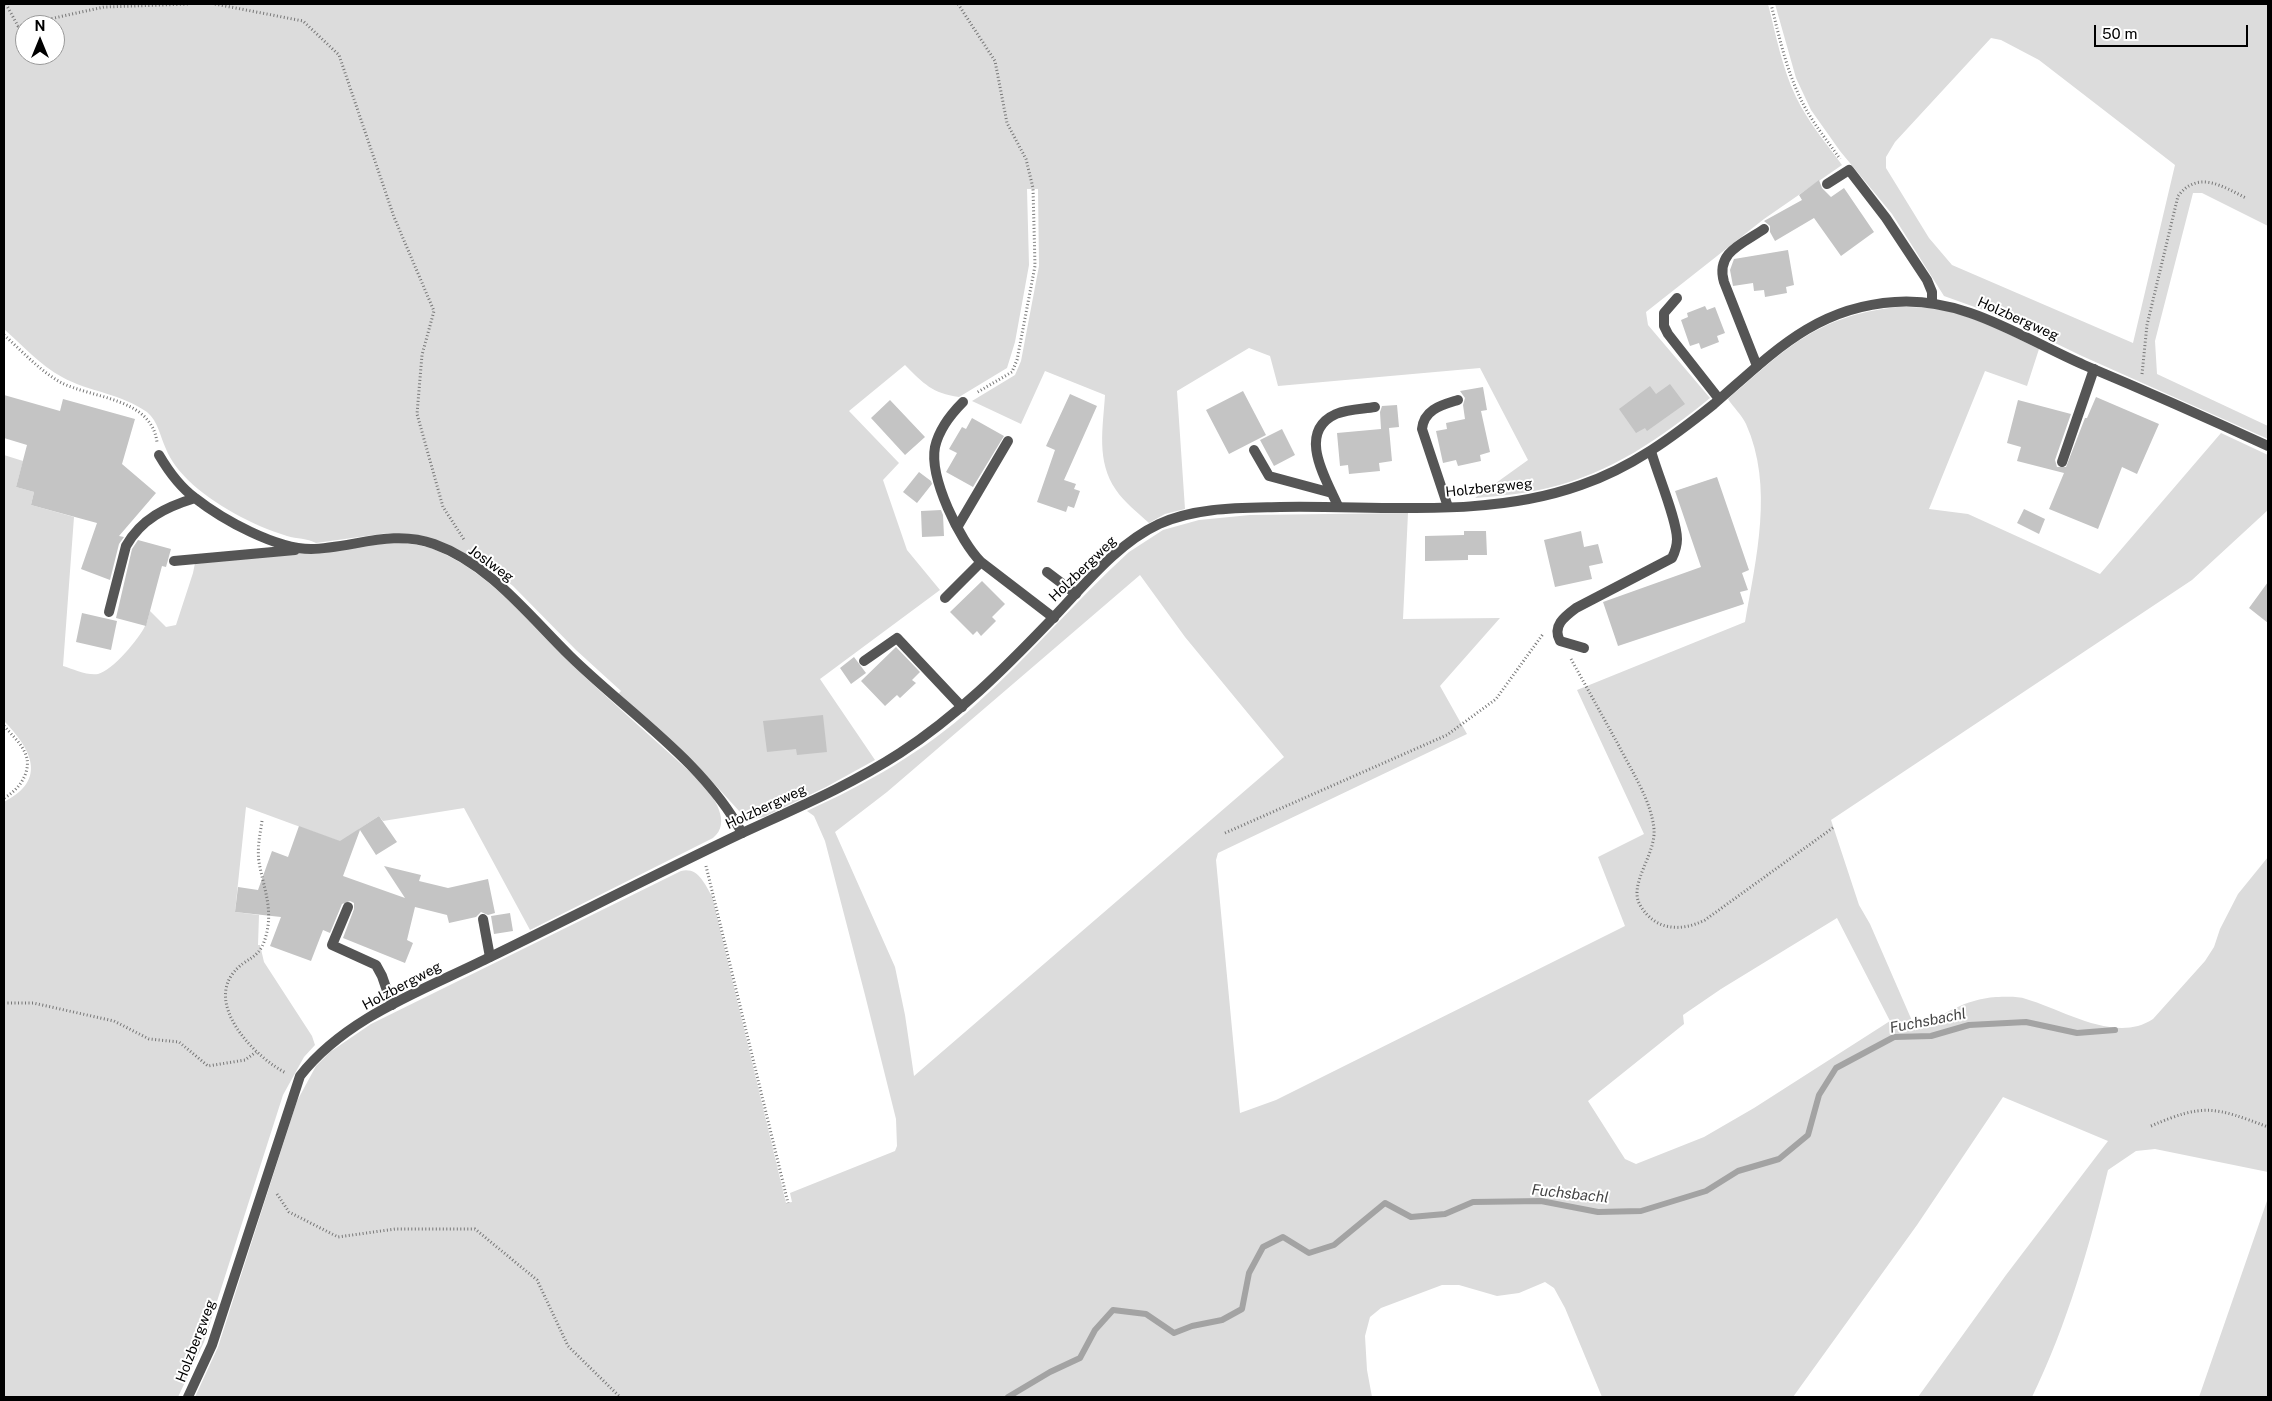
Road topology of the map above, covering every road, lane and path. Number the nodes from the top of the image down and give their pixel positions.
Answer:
1 (6, 4) edge
2 (190, 4) edge
3 (214, 4) edge
4 (958, 4) edge
5 (1771, 4) edge
6 (1848, 170) junction
7 (1827, 184) dead end
8 (2246, 198) dead end
9 (1764, 229) dead end
10 (1677, 298) dead end
11 (1932, 303) junction
12 (4, 335) edge
13 (1757, 366) junction
14 (2094, 369) junction
15 (2139, 389) junction
16 (1719, 398) junction
17 (1458, 400) dead end
18 (963, 402) joint
19 (1375, 407) dead end
20 (1008, 440) dead end
21 (2268, 446) edge
22 (1254, 450) dead end
23 (1651, 451) junction
24 (159, 455) joint
25 (2062, 462) dead end
26 (1332, 493) junction
27 (195, 498) junction
28 (1338, 506) junction
29 (1448, 507) junction
30 (958, 526) junction
31 (467, 544) dead end
32 (311, 549) junction
33 (174, 561) dead end
34 (982, 562) junction
35 (1048, 572) dead end
36 (1076, 594) junction
37 (945, 598) dead end
38 (109, 612) dead end
39 (1564, 617) junction
40 (1054, 618) junction
41 (1560, 641) junction
42 (1584, 648) dead end
43 (864, 661) dead end
44 (962, 707) junction
45 (4, 726) edge
46 (4, 798) edge
47 (262, 821) dead end
48 (1834, 827) dead end
49 (742, 833) junction
50 (1225, 833) dead end
51 (703, 852) junction
52 (348, 907) dead end
53 (483, 919) dead end
54 (490, 957) junction
55 (4, 1003) edge
56 (392, 1005) junction
57 (256, 1052) junction
58 (300, 1076) junction
59 (2151, 1126) dead end
60 (2268, 1127) edge
61 (266, 1178) junction
62 (788, 1203) dead end
63 (188, 1397) edge
64 (620, 1397) edge

1 - 2 path
3 - 31 path
4 - 18 path
5 - 6 path
6 - 7 street
6 - 11 street
8 - 15 path
9 - 13 street
10 - 16 street
11 - 13 street, Holzbergweg
11 - 14 street, Holzbergweg
12 - 24 path
13 - 16 street, Holzbergweg
14 - 15 street, Holzbergweg
14 - 25 street
15 - 21 street, Holzbergweg
16 - 23 street, Holzbergweg
17 - 29 street
18 - 30 street
19 - 26 street
20 - 30 street
22 - 26 street
23 - 29 street, Holzbergweg
23 - 39 street
24 - 27 street, Joslweg
26 - 28 street
27 - 32 street, Joslweg
27 - 38 street
28 - 29 street, Holzbergweg
28 - 36 street, Holzbergweg
30 - 34 street
32 - 33 street
32 - 49 street, Joslweg
34 - 37 street
34 - 40 street
35 - 36 street
36 - 40 street, Holzbergweg
39 - 41 street
39 - 50 path
40 - 44 street, Holzbergweg
41 - 42 street
41 - 48 path
43 - 44 street
44 - 49 street, Holzbergweg
45 - 46 path
47 - 57 path
49 - 51 street, Holzbergweg
51 - 54 street, Holzbergweg
51 - 62 path
52 - 56 street
53 - 54 street
54 - 56 street, Holzbergweg
55 - 57 path
56 - 58 street, Holzbergweg
57 - 58 path
58 - 61 street, Holzbergweg
59 - 60 path
61 - 63 street, Holzbergweg
61 - 64 path

